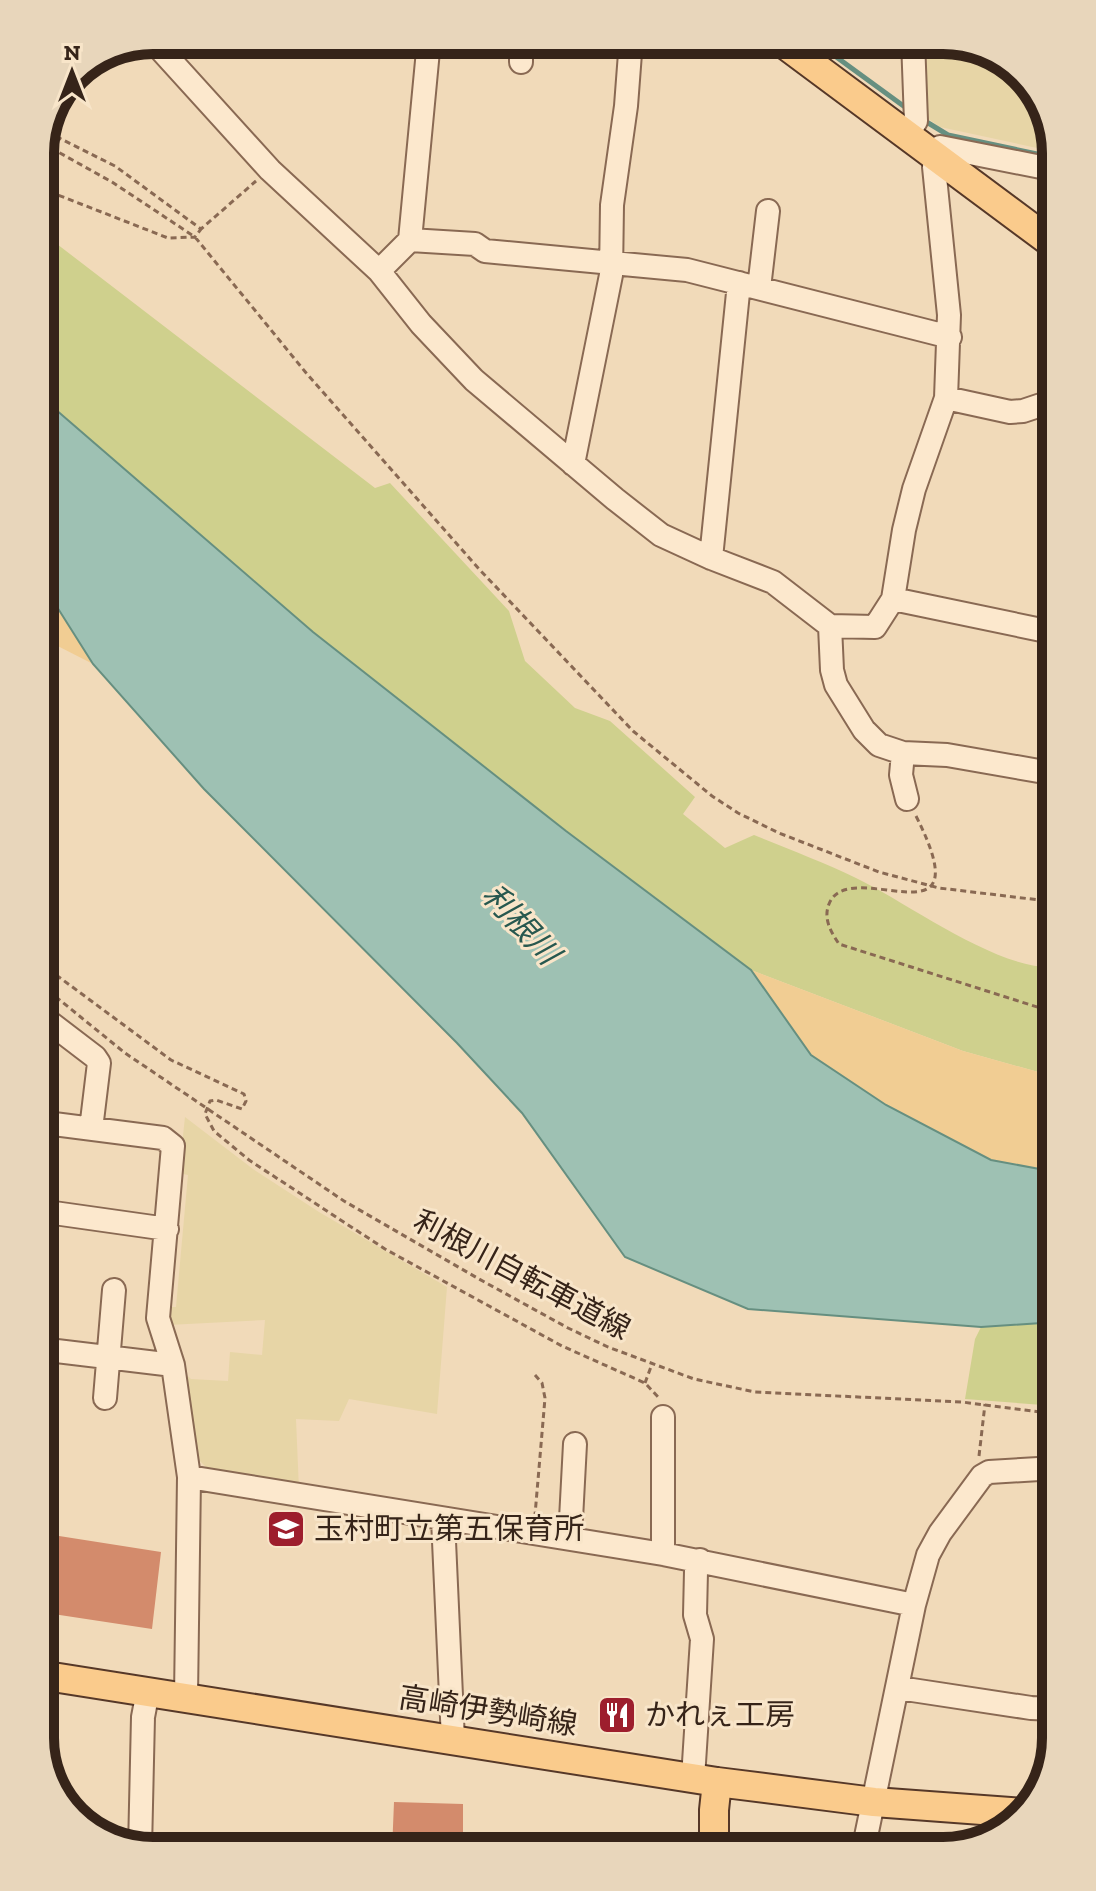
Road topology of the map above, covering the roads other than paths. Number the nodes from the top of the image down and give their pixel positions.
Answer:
1 (165, 54) edge
2 (428, 54) edge
3 (630, 54) edge
4 (798, 54) edge
5 (914, 54) edge
6 (907, 135) junction
7 (935, 158) junction
8 (1042, 167) edge
9 (768, 211) dead end
10 (1042, 236) edge
11 (410, 240) junction
12 (612, 261) junction
13 (379, 271) junction
14 (749, 286) junction
15 (950, 337) junction
16 (946, 398) junction
17 (1042, 405) edge
18 (573, 464) junction
19 (711, 558) junction
20 (893, 599) junction
21 (830, 626) junction
22 (1042, 630) edge
23 (903, 753) junction
24 (1042, 772) edge
25 (907, 799) road end
26 (54, 1026) edge
27 (54, 1124) edge
28 (91, 1129) junction
29 (54, 1213) edge
30 (167, 1229) junction
31 (114, 1290) dead end
32 (54, 1351) edge
33 (107, 1357) junction
34 (173, 1365) junction
35 (105, 1398) dead end
36 (663, 1417) road end
37 (575, 1444) dead end
38 (1042, 1468) edge
39 (189, 1477) junction
40 (443, 1519) junction
41 (570, 1538) junction
42 (663, 1554) junction
43 (700, 1560) junction
44 (914, 1605) junction
45 (54, 1677) edge
46 (899, 1688) junction
47 (148, 1691) junction
48 (186, 1697) junction
49 (1042, 1708) edge
50 (453, 1740) junction
51 (705, 1780) junction
52 (874, 1802) junction
53 (1008, 1812) edge
54 (140, 1836) edge
55 (714, 1837) edge
56 (866, 1837) edge

1 - 13 street
2 - 11 street
3 - 12 street
4 - 6 main road
5 - 6 street
6 - 7 main road
7 - 8 street
7 - 10 main road
7 - 15 street
9 - 14 street
11 - 12 street
11 - 13 street
12 - 14 street
12 - 18 street
13 - 18 street
14 - 15 street
14 - 19 street
15 - 16 street
16 - 17 street
16 - 20 street
18 - 19 street
19 - 21 street
20 - 21 street
20 - 22 street
21 - 23 street
23 - 24 street
23 - 25 street
26 - 28 street
27 - 28 street
28 - 30 street
29 - 30 street
30 - 34 street
31 - 33 street
32 - 33 street
33 - 34 street
33 - 35 street
34 - 39 street
36 - 42 street
37 - 41 street
38 - 44 street
39 - 40 street
39 - 48 street
40 - 41 street
40 - 50 street
41 - 42 street
42 - 43 street
43 - 44 street
43 - 51 street
44 - 46 street
45 - 47 main road, 高崎伊勢崎線
46 - 49 street
46 - 52 street
47 - 48 main road, 高崎伊勢崎線
47 - 54 street
48 - 50 main road, 高崎伊勢崎線
50 - 51 main road, 高崎伊勢崎線
51 - 52 main road, 高崎伊勢崎線
51 - 55 main road
52 - 53 main road, 高崎伊勢崎線
52 - 56 street

